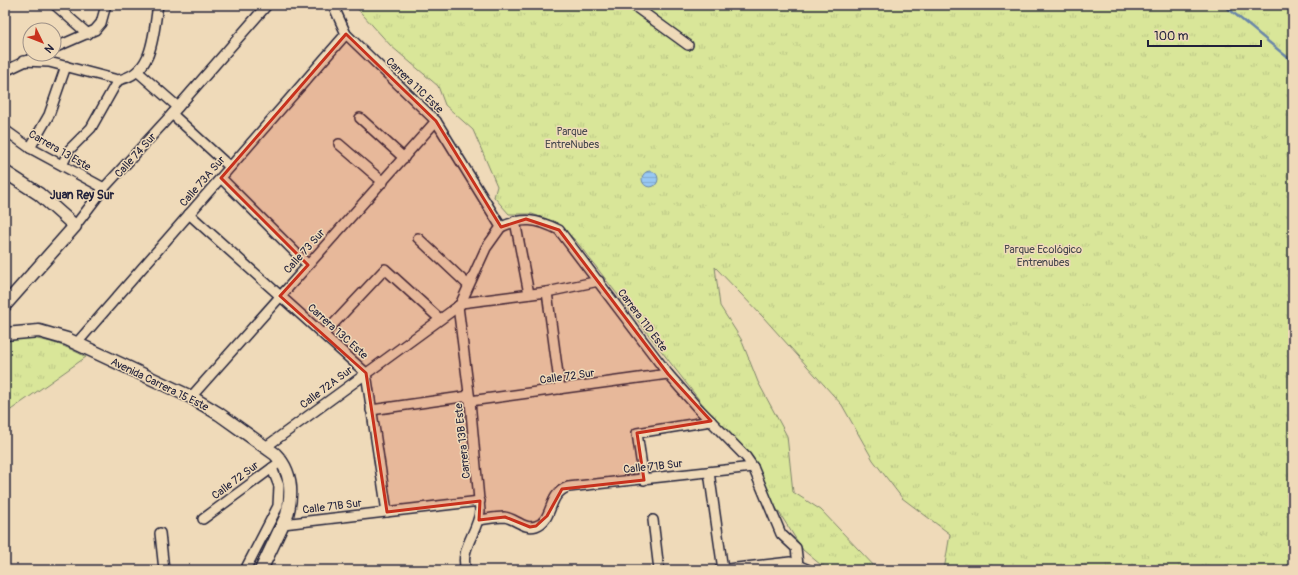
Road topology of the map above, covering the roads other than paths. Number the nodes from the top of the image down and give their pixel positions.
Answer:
1 (55, 5) edge
2 (106, 5) edge
3 (158, 5) edge
4 (267, 5) edge
5 (333, 5) edge
6 (633, 5) edge
7 (88, 34) junction
8 (346, 34) junction
9 (62, 45) edge
10 (688, 45) dead end
11 (22, 62) edge
12 (50, 62) edge
13 (66, 66) junction
14 (6, 70) edge
15 (138, 72) junction
16 (118, 80) junction
17 (175, 111) junction
18 (360, 118) dead end
19 (436, 121) junction
20 (5, 130) edge
21 (339, 144) dead end
22 (30, 148) junction
23 (404, 158) junction
24 (62, 166) junction
25 (230, 167) junction
26 (5, 172) edge
27 (221, 178) junction
28 (383, 182) junction
29 (104, 188) junction
30 (189, 214) junction
31 (515, 221) junction
32 (75, 226) junction
33 (501, 227) junction
34 (418, 238) dead end
35 (308, 265) junction
36 (599, 281) junction
37 (468, 285) junction
38 (548, 292) junction
39 (529, 294) junction
40 (280, 296) junction
41 (460, 304) junction
42 (5, 305) edge
43 (440, 319) junction
44 (5, 334) edge
45 (324, 334) junction
46 (76, 344) junction
47 (366, 372) junction
48 (668, 374) junction
49 (560, 389) junction
50 (191, 397) junction
51 (470, 399) junction
52 (371, 410) junction
53 (711, 421) junction
54 (267, 446) junction
55 (277, 464) junction
56 (754, 467) junction
57 (709, 472) junction
58 (644, 480) junction
59 (480, 501) junction
60 (387, 512) junction
61 (203, 519) dead end
62 (479, 520) junction
63 (653, 520) dead end
64 (283, 524) junction
65 (160, 533) dead end
66 (792, 566) edge
67 (163, 569) edge
68 (245, 570) edge
69 (261, 570) edge
70 (466, 570) edge
71 (659, 570) edge
72 (719, 570) edge
73 (723, 570) edge
74 (809, 570) edge

1 - 7 street
2 - 7 street
3 - 15 street
4 - 17 street, Calle 74 Sur
5 - 8 street, Carrera 11C Este
6 - 10 street
7 - 9 street
8 - 19 street, Carrera 11C Este
8 - 25 street, Calle 73A Sur
11 - 14 street
12 - 13 street
13 - 16 street
13 - 22 street
15 - 16 street
15 - 17 street
16 - 24 street
17 - 25 street
17 - 29 street, Calle 74 Sur
18 - 23 street
19 - 23 street, Calle 73 Sur
19 - 33 street, Carrera 11C Este
20 - 22 street, Carrera 13 Este
21 - 28 street
22 - 24 street, Carrera 13 Este
23 - 28 street, Calle 73 Sur
24 - 29 street, Carrera 13 Este
25 - 27 street, Calle 73A Sur
26 - 32 main road
27 - 30 street, Calle 73A Sur
27 - 35 street
28 - 35 street, Calle 73 Sur
29 - 32 street, Calle 74 Sur
30 - 40 street, Carrera 13C Este
30 - 46 street, Calle 73A Sur
31 - 33 street, Carrera 11D Este
31 - 36 street, Carrera 11D Este
31 - 39 street
32 - 42 main road, Calle 74 Sur
33 - 37 street
34 - 37 street
35 - 40 street, Calle 73 Sur
36 - 38 street, Calle 72A Sur
36 - 48 street, Carrera 11D Este
37 - 41 street
38 - 39 street, Calle 72A Sur
38 - 49 street
39 - 41 street, Calle 72A Sur
40 - 45 street, Carrera 13C Este
40 - 50 street, Calle 73 Sur
41 - 43 street, Calle 72A Sur
41 - 51 street, Carrera 13B Este
43 - 45 street
43 - 47 street, Calle 72A Sur
44 - 46 main road, Avenida Carrera 15 Este
45 - 47 street, Carrera 13C Este
46 - 50 main road, Avenida Carrera 15 Este
47 - 52 street, Carrera 13C Este
47 - 54 street, Calle 72A Sur
48 - 49 street, Calle 72 Sur
48 - 53 street, Carrera 11D Este
49 - 51 street, Calle 72 Sur
50 - 54 main road, Avenida Carrera 15 Este
51 - 52 street, Calle 72 Sur
51 - 59 street, Carrera 13B Este
52 - 60 street, Carrera 13C Este
53 - 56 street, Carrera 11D Este
53 - 58 street
54 - 55 main road, Avenida Carrera 15 Este
55 - 61 street, Calle 72 Sur
55 - 64 main road, Avenida Carrera 15 Este
55 - 68 street
56 - 57 street, Calle 71B Sur
56 - 66 street, Carrera 11D Este
57 - 58 street, Calle 71B Sur
57 - 73 street
58 - 62 street, Calle 71B Sur
59 - 60 street, Calle 71B Sur
59 - 62 street, Carrera 13B Este
60 - 64 street, Calle 71B Sur
62 - 70 street, Carrera 13B Este
63 - 71 street
64 - 69 main road, Avenida Carrera 15 Este
65 - 67 street
66 - 73 street
66 - 74 street
72 - 73 street

